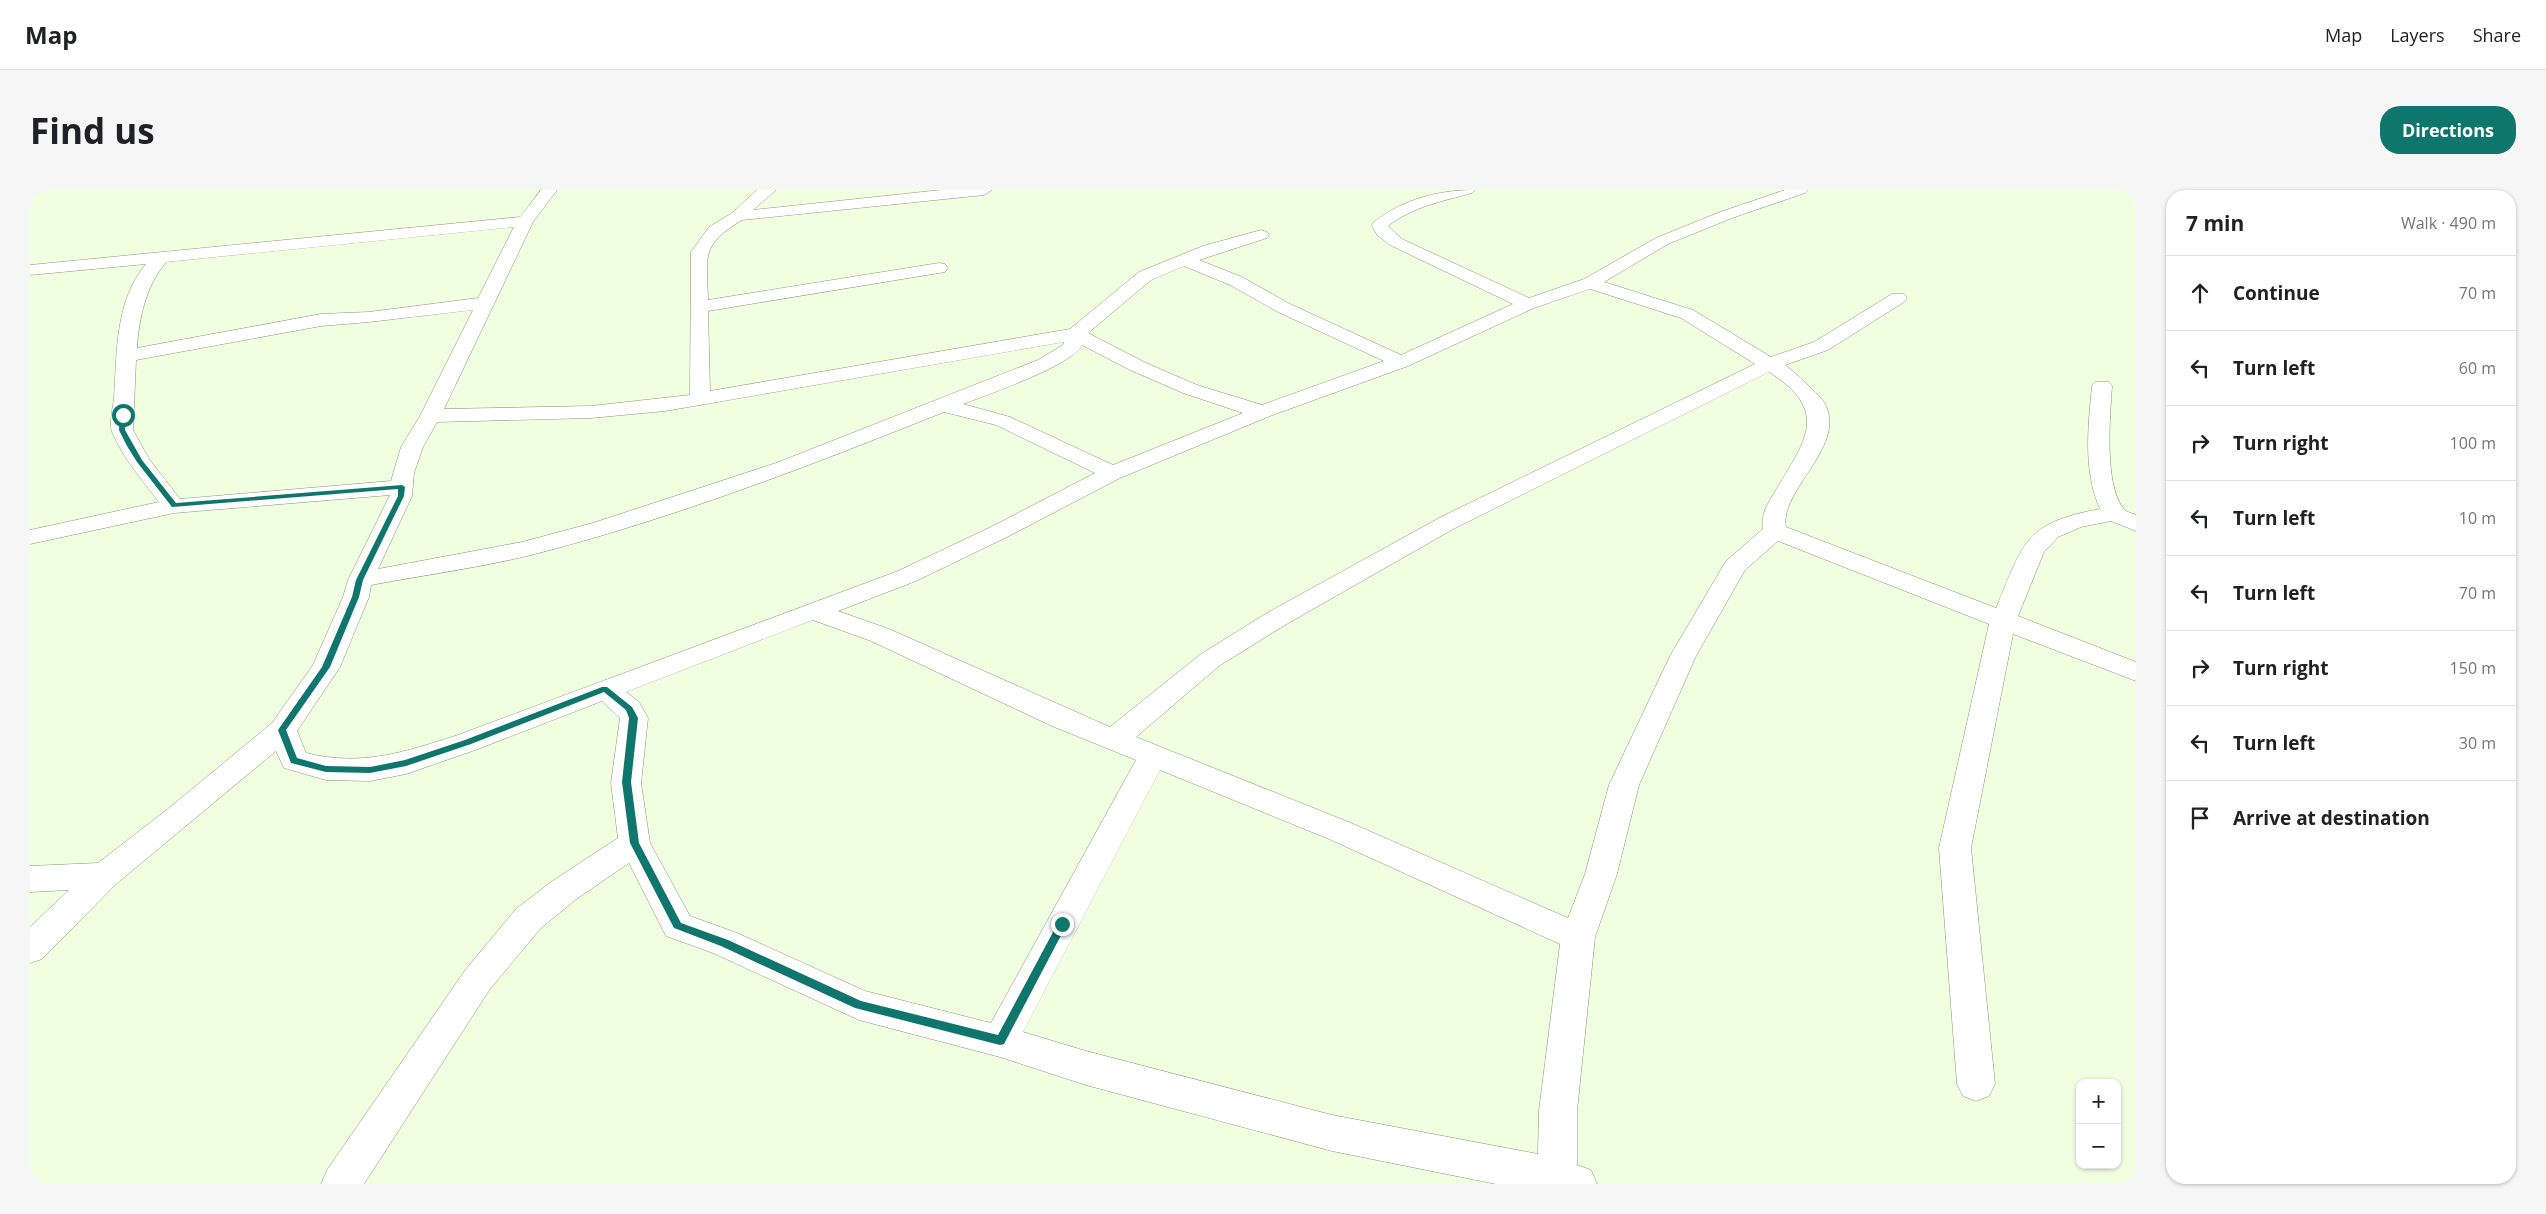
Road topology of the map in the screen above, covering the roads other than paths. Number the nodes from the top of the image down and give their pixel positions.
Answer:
1 (548, 190) edge
2 (768, 190) edge
3 (984, 190) edge
4 (1467, 190) edge
5 (1800, 190) edge
6 (738, 216) junction
7 (525, 221) junction
8 (1261, 235) dead end
9 (160, 258) junction
10 (1183, 260) junction
11 (939, 268) dead end
12 (30, 270) edge
13 (1590, 283) junction
14 (1898, 298) dead end
15 (485, 303) junction
16 (1528, 304) junction
17 (700, 307) junction
18 (1076, 334) junction
19 (125, 356) junction
20 (1401, 362) junction
21 (1770, 364) junction
22 (2102, 386) dead end
23 (700, 399) junction
24 (943, 405) junction
25 (1263, 412) junction
26 (430, 416) junction
27 (1112, 473) junction
28 (402, 487) junction
29 (174, 506) junction
30 (2114, 514) junction
31 (2136, 524) edge
32 (1775, 531) junction
33 (30, 537) edge
34 (360, 580) junction
35 (813, 611) junction
36 (2003, 620) junction
37 (2136, 672) edge
38 (604, 689) junction
39 (282, 730) junction
40 (1115, 739) junction
41 (1152, 757) junction
42 (634, 843) junction
43 (105, 875) junction
44 (30, 879) edge
45 (1578, 937) junction
46 (30, 949) edge
47 (1000, 1041) junction
48 (1976, 1084) dead end
49 (1567, 1181) edge
50 (341, 1184) edge

1 - 7 street
2 - 6 street
3 - 6 street
4 - 16 street
5 - 13 street
6 - 17 street
7 - 9 street
7 - 15 street
8 - 10 street
9 - 12 street
9 - 19 street
10 - 18 street
10 - 20 street
11 - 17 street
13 - 16 street
13 - 21 street
14 - 21 street
15 - 19 street
15 - 26 street
16 - 20 street
17 - 23 street
18 - 23 street
18 - 24 street
18 - 25 street
19 - 29 street
20 - 25 street
21 - 32 street
21 - 40 street
22 - 30 street
23 - 26 street
24 - 27 street
24 - 34 street
25 - 27 street
26 - 28 street
27 - 35 street
28 - 29 street
28 - 34 street
29 - 33 street
30 - 31 street
30 - 36 street
32 - 36 street
32 - 45 street
34 - 39 street
35 - 38 street
35 - 40 street
36 - 37 street
36 - 48 street
38 - 39 street
38 - 42 street
39 - 43 street
40 - 41 street
41 - 45 street
41 - 47 street
42 - 47 street
42 - 50 street
43 - 44 street
43 - 46 street
45 - 49 street
47 - 49 street

